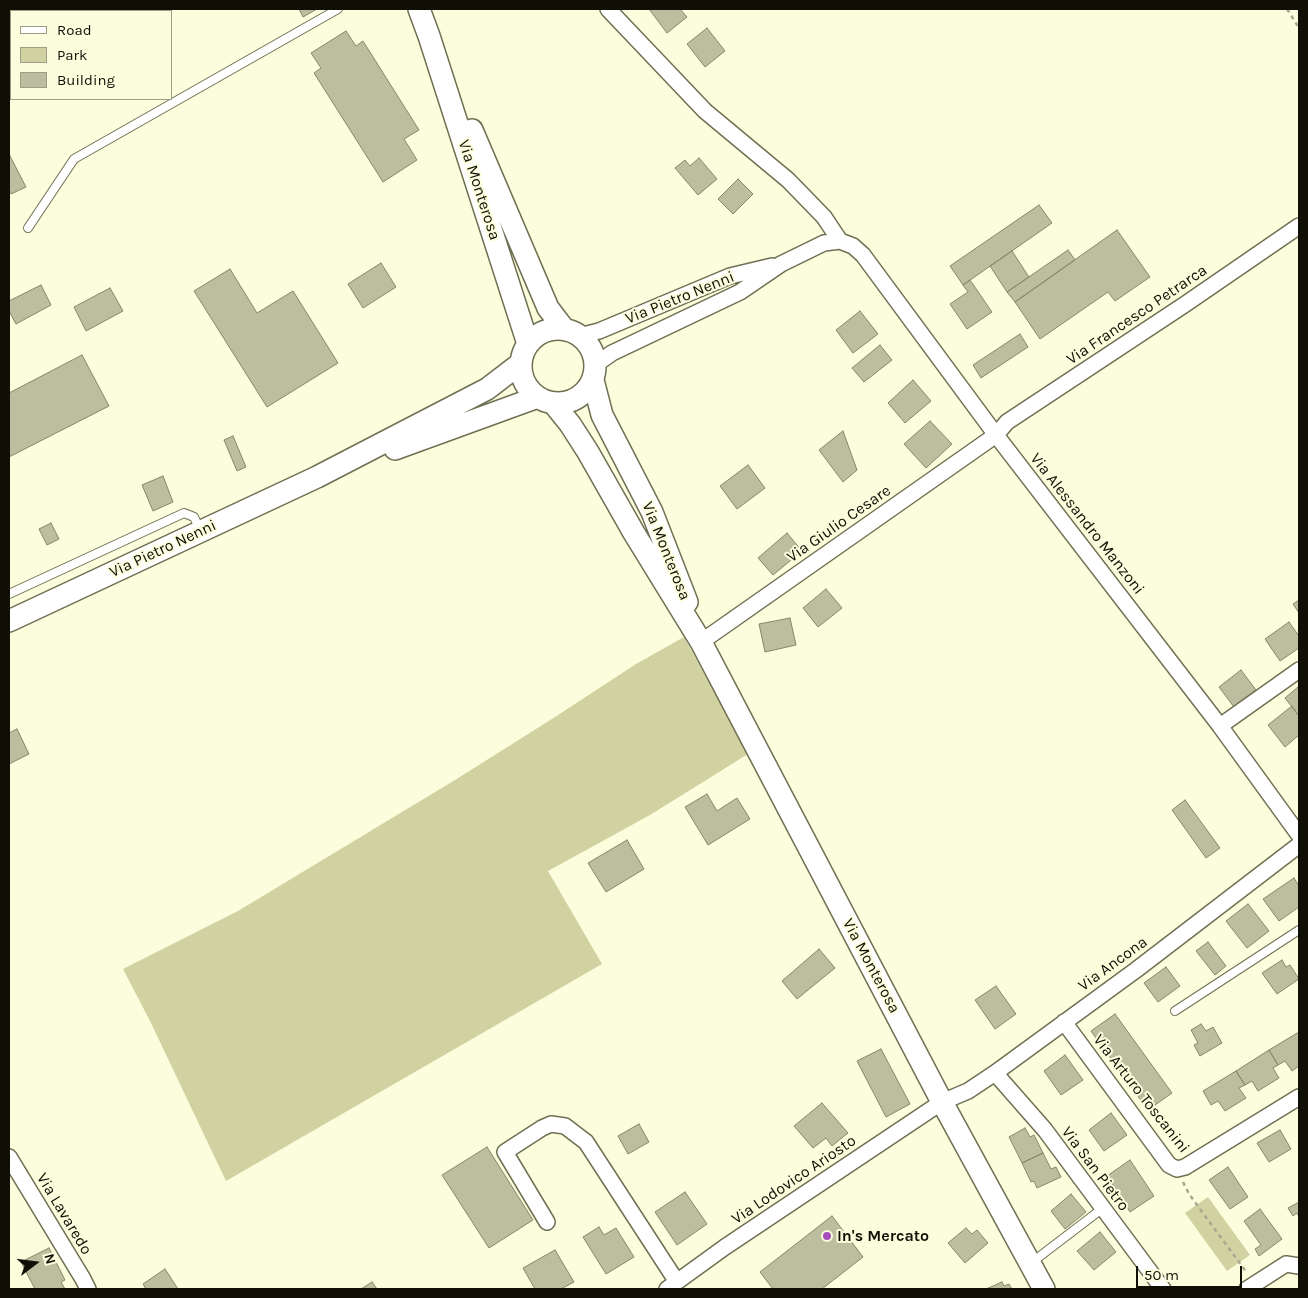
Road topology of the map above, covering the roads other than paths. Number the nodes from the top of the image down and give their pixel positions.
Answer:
1 (338, 9) edge
2 (419, 9) edge
3 (608, 9) edge
4 (430, 36) junction
5 (1299, 226) edge
6 (28, 228) dead end
7 (840, 241) junction
8 (781, 264) junction
9 (572, 332) junction
10 (524, 354) junction
11 (594, 372) junction
12 (545, 400) junction
13 (996, 435) junction
14 (317, 477) junction
15 (200, 531) junction
16 (9, 594) edge
17 (9, 621) edge
18 (702, 642) junction
19 (1299, 670) edge
20 (1220, 726) junction
21 (1299, 835) edge
22 (1299, 845) edge
23 (1299, 930) edge
24 (1175, 1011) dead end
25 (1064, 1022) junction
26 (995, 1073) junction
27 (1299, 1097) edge
28 (942, 1102) junction
29 (9, 1157) edge
30 (1103, 1208) junction
31 (547, 1222) dead end
32 (1030, 1263) junction
33 (1299, 1266) edge
34 (672, 1286) edge
35 (1251, 1287) edge
36 (88, 1289) edge
37 (1044, 1289) edge
38 (1163, 1289) edge

1 - 6 lane
2 - 4 main road, Via Monterosa
3 - 7 street
4 - 9 main road, Via Monterosa
4 - 10 main road, Via Monterosa
5 - 13 street, Via Francesco Petrarca
7 - 8 street, Via Pietro Nenni
7 - 13 street, Via Alessandro Manzoni
8 - 9 street, Via Pietro Nenni
8 - 11 street, Via Pietro Nenni
9 - 10 main road
9 - 11 main road
10 - 12 main road
10 - 14 main road, Via Pietro Nenni
11 - 12 main road
11 - 18 main road, Via Monterosa
12 - 14 main road, Via Pietro Nenni
12 - 18 main road, Via Monterosa
13 - 18 street, Via Giulio Cesare
13 - 20 street, Via Alessandro Manzoni
14 - 15 main road, Via Pietro Nenni
15 - 16 lane
15 - 17 main road, Via Pietro Nenni
18 - 28 main road, Via Monterosa
19 - 20 street
20 - 21 street, Via Alessandro Manzoni
22 - 25 street, Via Ancona
23 - 24 lane
25 - 26 street, Via Ancona
25 - 27 street, Via Arturo Toscanini
26 - 28 street, Via Ancona
26 - 30 street, Via San Pietro
28 - 32 main road, Via Monterosa
28 - 34 street, Via Lodovico Ariosto
29 - 36 street, Via Lavaredo
30 - 32 lane
30 - 38 street, Via San Pietro
31 - 34 street
32 - 37 main road, Via Monterosa
33 - 35 street

